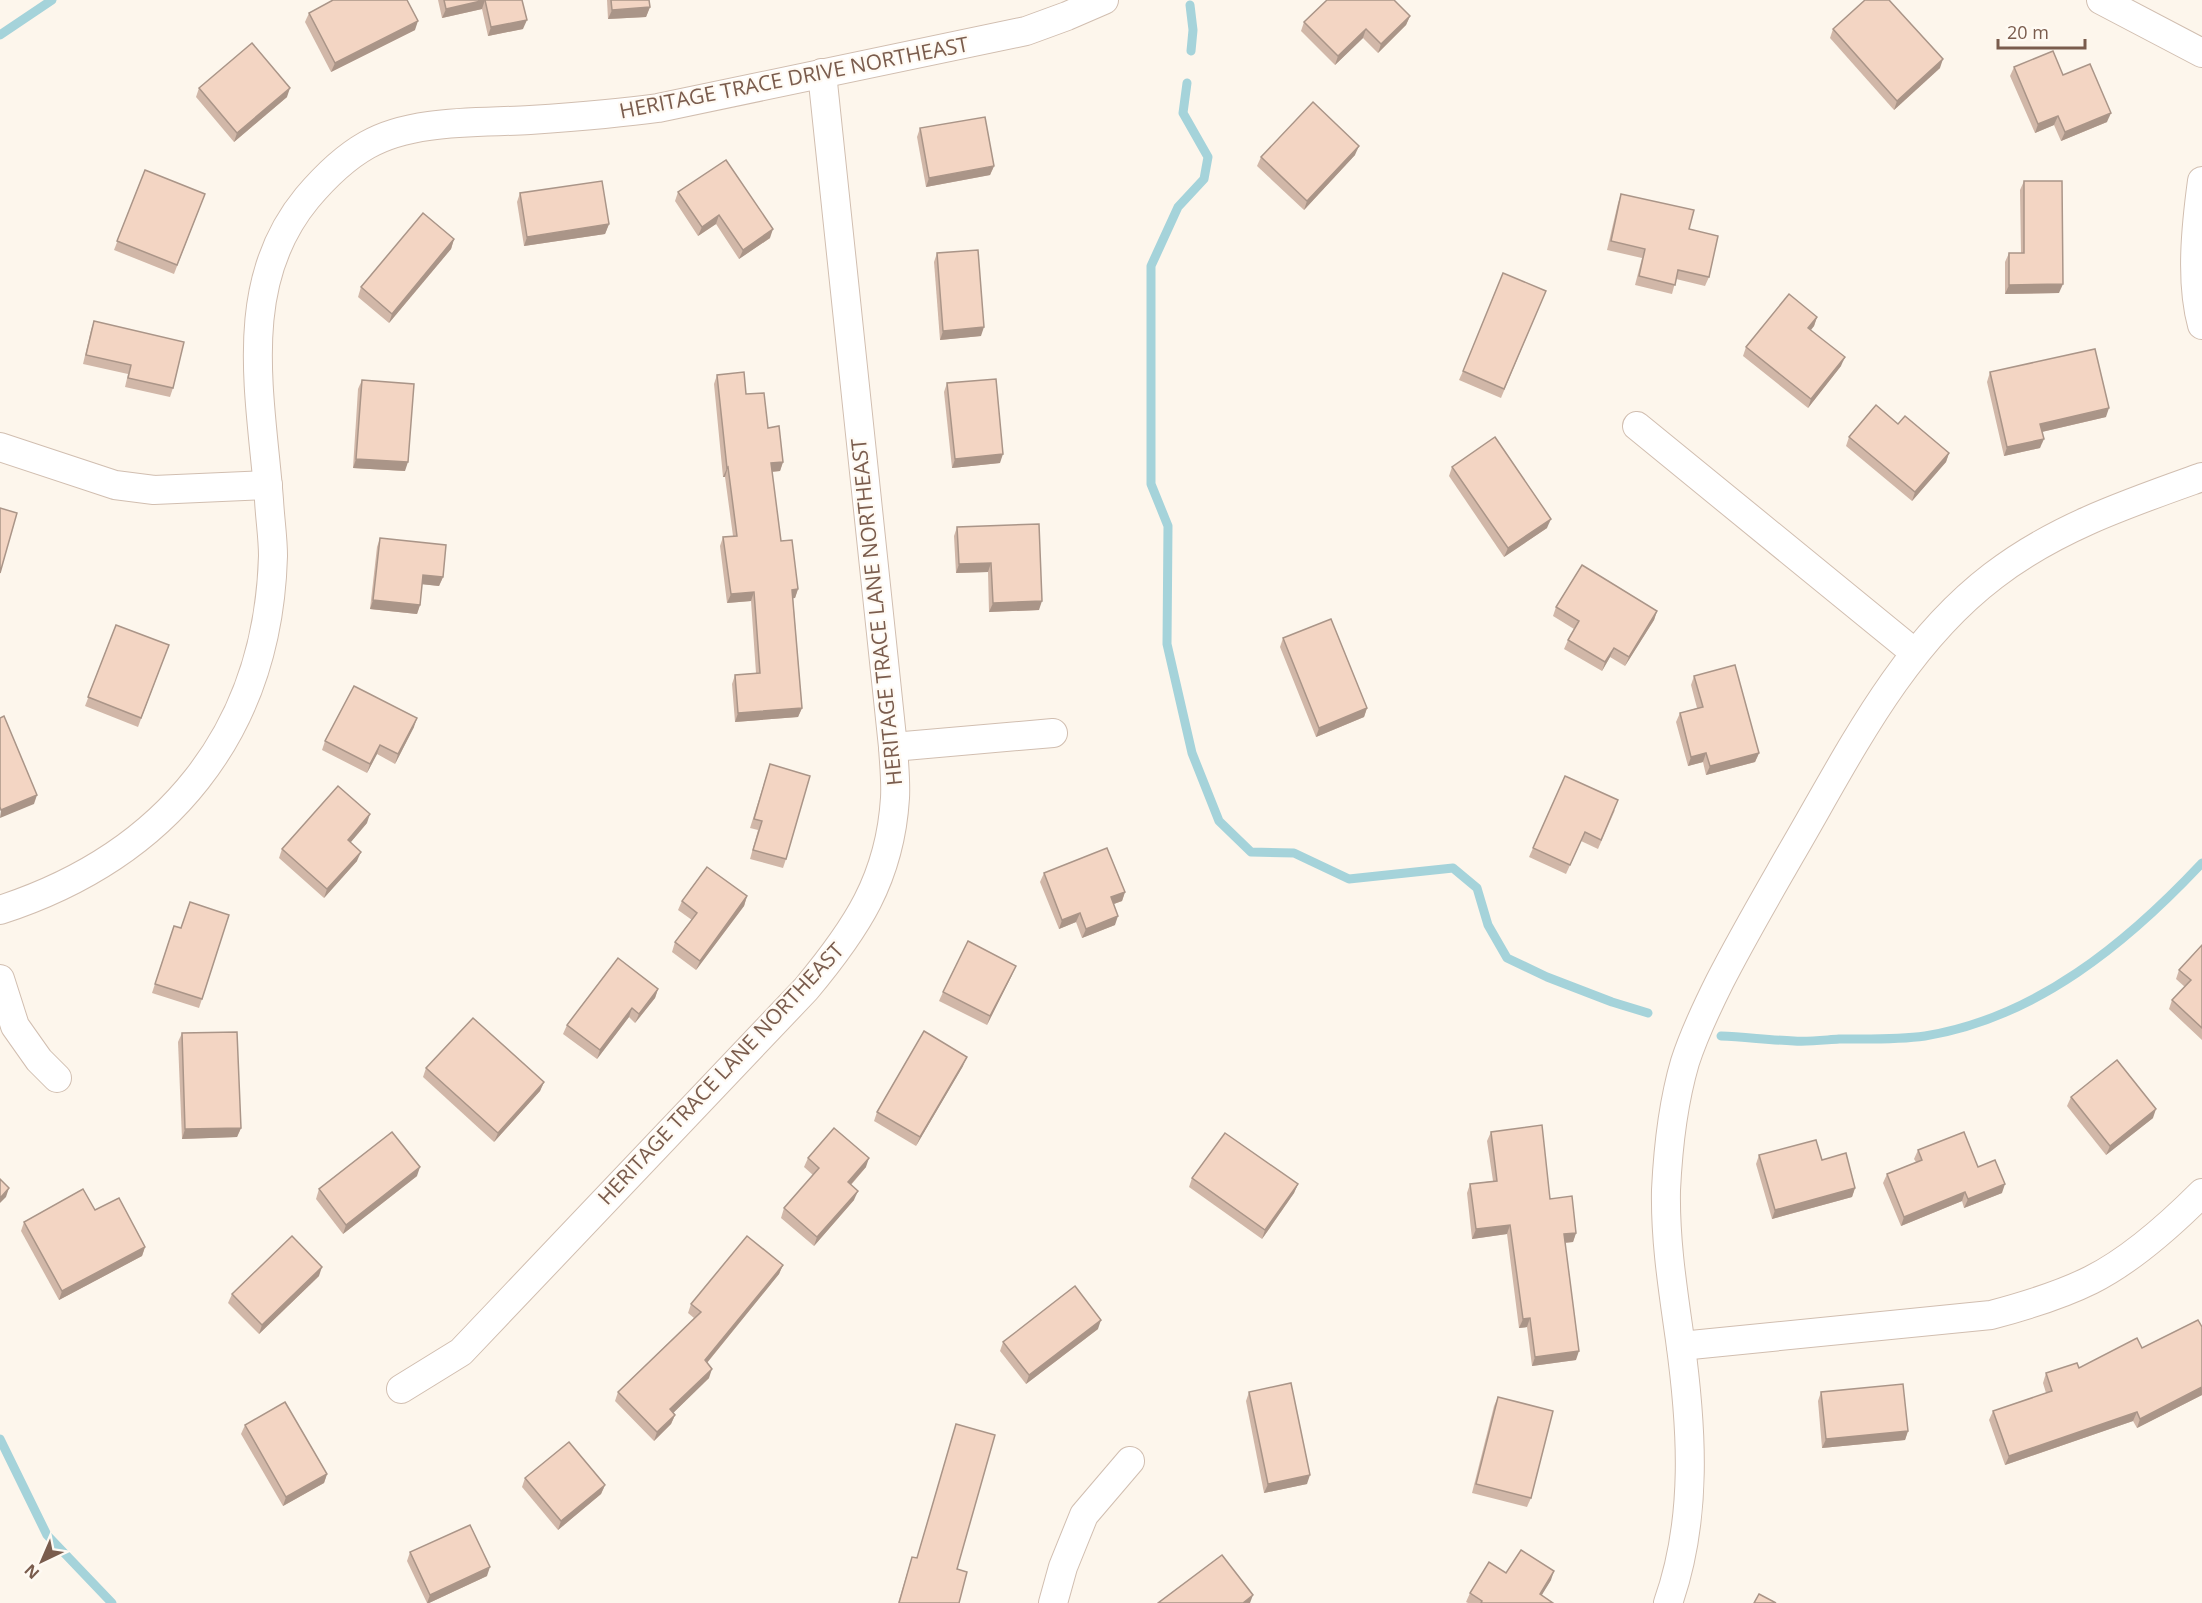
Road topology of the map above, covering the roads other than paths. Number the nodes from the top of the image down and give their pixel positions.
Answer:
1 (1104, 0) edge
2 (2102, 0) edge
3 (2202, 53) edge
4 (822, 73) junction
5 (2202, 181) edge
6 (2202, 325) edge
7 (1637, 426) dead end
8 (0, 447) edge
9 (2202, 477) edge
10 (268, 485) junction
11 (1915, 652) junction
12 (1053, 733) dead end
13 (893, 747) junction
14 (0, 910) edge
15 (0, 979) edge
16 (57, 1078) dead end
17 (2202, 1193) edge
18 (1681, 1346) junction
19 (401, 1389) dead end
20 (1130, 1461) dead end
21 (1053, 1603) edge
22 (1668, 1603) edge

1 - 4 street, HERITAGE TRACE DRIVE NORTHEAST
2 - 3 street
4 - 10 street, HERITAGE TRACE DRIVE NORTHEAST
4 - 13 street, HERITAGE TRACE LANE NORTHEAST
5 - 6 street
7 - 11 street
8 - 10 street
9 - 11 street
10 - 14 street, HERITAGE TRACE DRIVE NORTHEAST
11 - 18 street
12 - 13 street
13 - 19 street, HERITAGE TRACE LANE NORTHEAST
15 - 16 street
17 - 18 street
18 - 22 street
20 - 21 street

